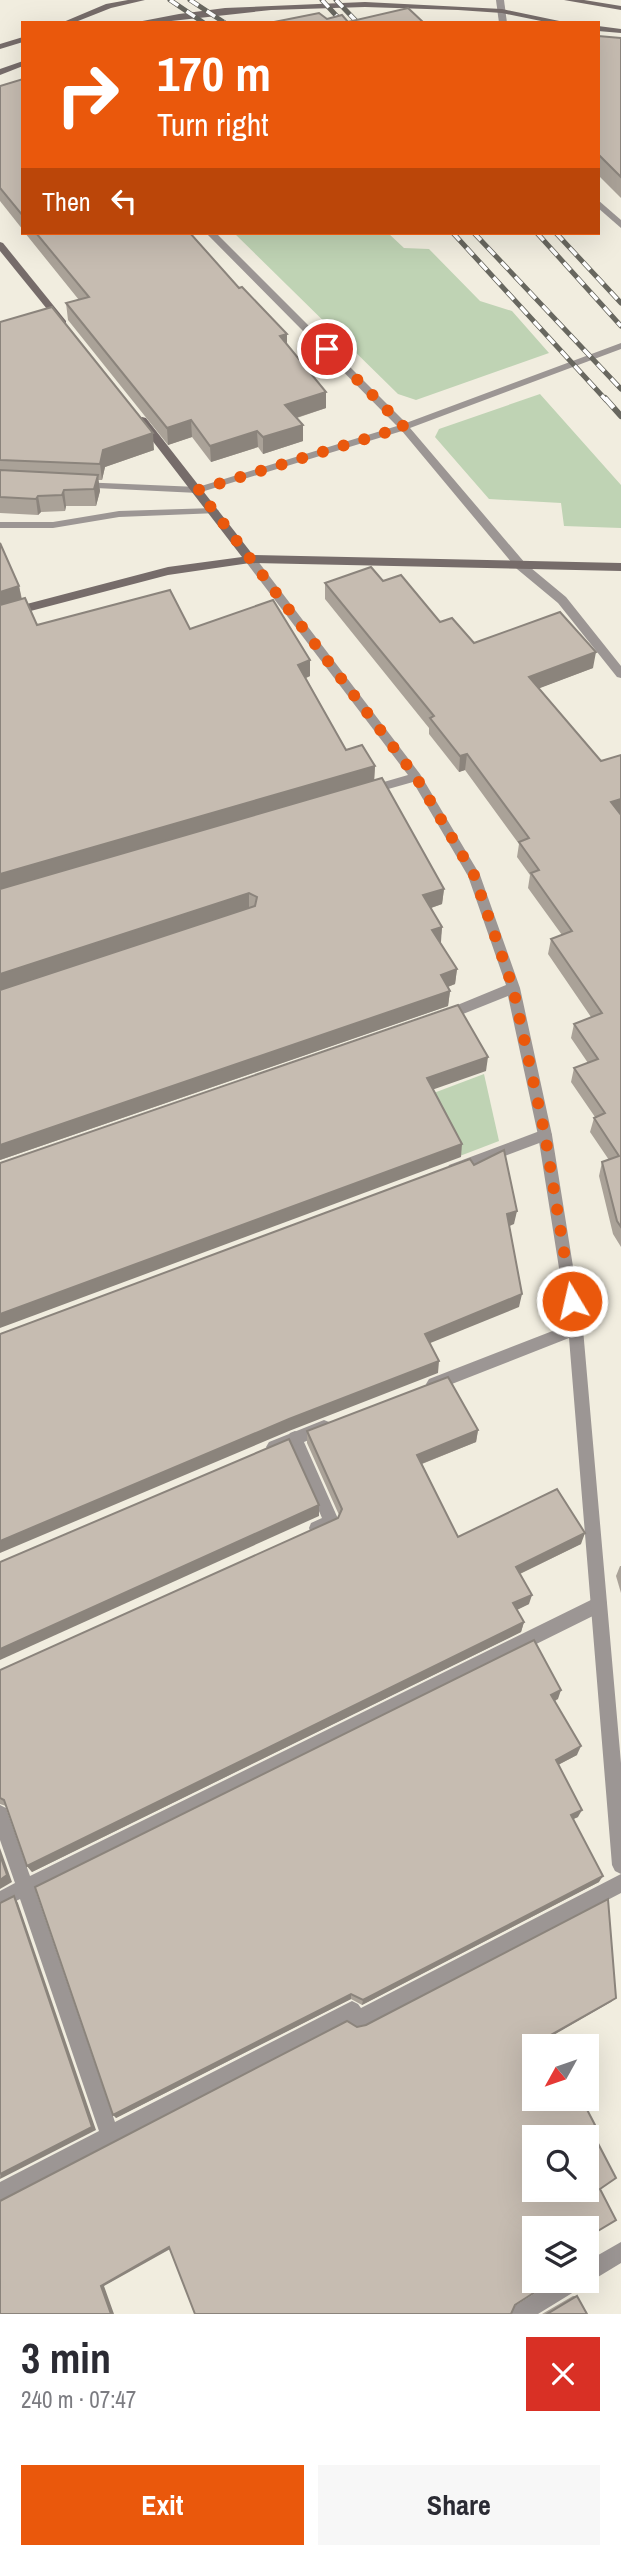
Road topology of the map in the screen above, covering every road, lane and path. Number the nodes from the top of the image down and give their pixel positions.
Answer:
1 (134, 0) edge
2 (141, 0) edge
3 (500, 0) edge
4 (568, 0) edge
5 (588, 1) edge
6 (621, 8) edge
7 (503, 11) junction
8 (71, 21) edge
9 (150, 21) edge
10 (503, 21) edge
11 (555, 21) edge
12 (600, 28) edge
13 (621, 31) edge
14 (21, 40) edge
15 (0, 47) edge
16 (21, 64) edge
17 (0, 72) edge
18 (600, 205) edge
19 (621, 225) edge
20 (213, 235) edge
21 (0, 245) edge
22 (69, 330) edge
23 (621, 346) edge
24 (138, 416) edge
25 (404, 427) junction
26 (68, 484) edge
27 (198, 490) junction
28 (214, 512) junction
29 (0, 525) edge
30 (250, 559) junction
31 (520, 566) junction
32 (621, 567) edge
33 (0, 615) edge
34 (621, 674) edge
35 (416, 777) junction
36 (353, 796) edge
37 (513, 988) junction
38 (432, 1020) edge
39 (545, 1135) junction
40 (444, 1173) edge
41 (576, 1329) junction
42 (423, 1389) edge
43 (333, 1423) edge
44 (295, 1438) junction
45 (256, 1455) edge
46 (307, 1533) edge
47 (599, 1604) junction
48 (0, 1814) edge
49 (620, 1824) edge
50 (621, 1865) edge
51 (621, 1883) edge
52 (26, 1887) junction
53 (0, 1900) edge
54 (110, 2135) junction
55 (0, 2192) edge
56 (621, 2252) edge
57 (599, 2265) edge
58 (554, 2293) edge
59 (520, 2314) edge

1 - 2 street
1 - 8 street
3 - 7 street
4 - 5 street
5 - 6 street
7 - 9 street
7 - 10 street
7 - 11 street
12 - 13 street
14 - 15 street
16 - 17 street
18 - 19 street
20 - 25 street
21 - 22 street
23 - 25 street
24 - 27 street
25 - 27 street
25 - 31 street
26 - 27 street
27 - 28 street
28 - 29 street
28 - 30 street
30 - 31 street
30 - 33 street
30 - 35 street
31 - 32 street
31 - 34 street
35 - 36 street
35 - 37 street
37 - 38 street
37 - 39 street
39 - 40 street
39 - 41 street
41 - 42 street
41 - 47 street
43 - 44 street
44 - 45 street
44 - 46 street
47 - 49 street
47 - 52 street
48 - 52 street
49 - 50 street
51 - 54 street
52 - 53 street
52 - 54 street
54 - 55 street
56 - 57 street
58 - 59 street

